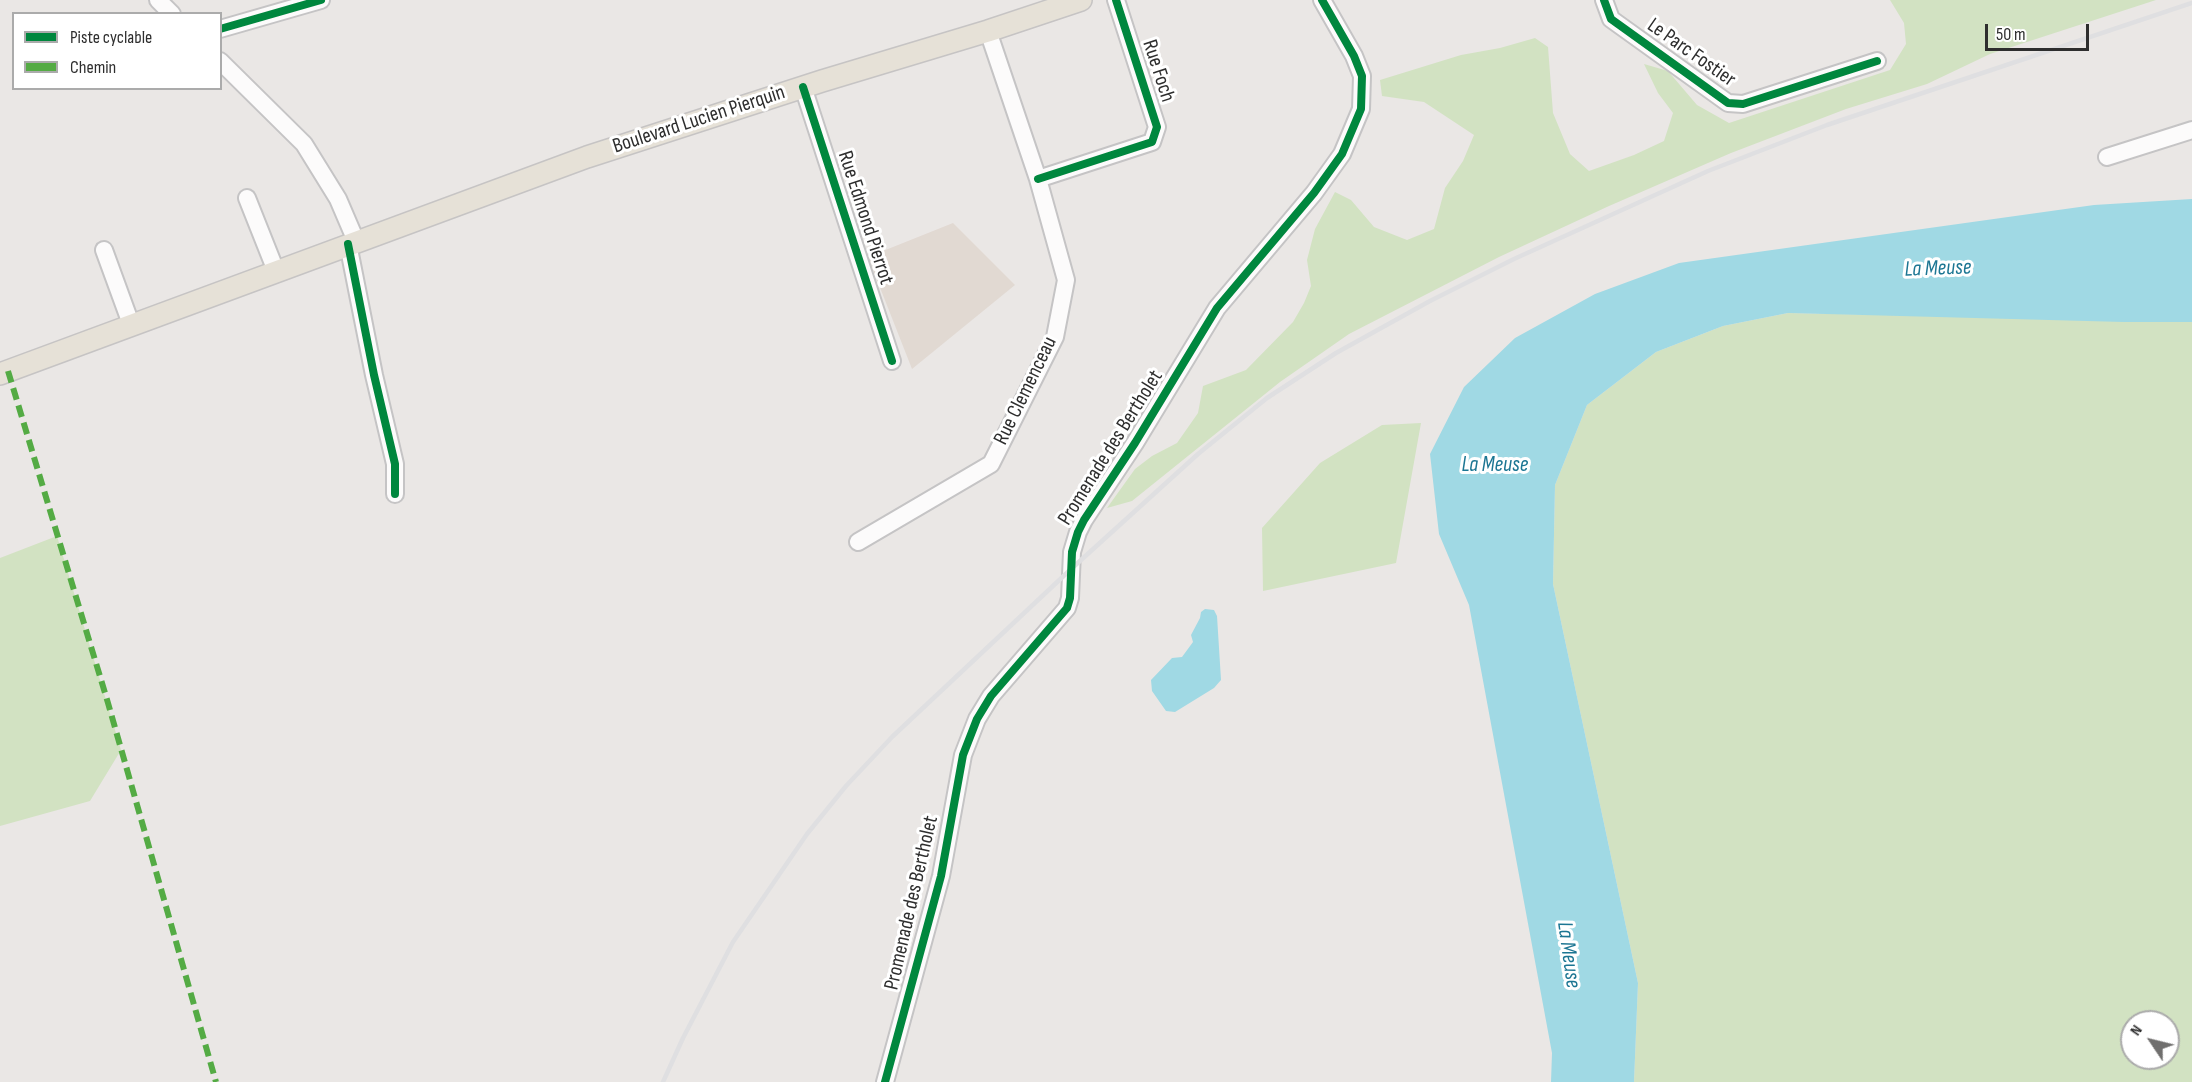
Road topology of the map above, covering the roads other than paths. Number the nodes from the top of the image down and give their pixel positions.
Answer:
1 (158, 0) edge
2 (321, 0) edge
3 (1081, 0) edge
4 (1116, 0) edge
5 (1322, 0) edge
6 (1604, 0) edge
7 (297, 3) edge
8 (170, 12) edge
9 (222, 28) edge
10 (988, 32) junction
11 (1877, 61) dead end
12 (222, 64) edge
13 (803, 87) junction
14 (2192, 130) edge
15 (2107, 157) dead end
16 (1038, 179) junction
17 (247, 198) dead end
18 (352, 242) junction
19 (104, 250) dead end
20 (276, 272) junction
21 (131, 324) junction
22 (892, 361) dead end
23 (0, 374) edge
24 (395, 494) dead end
25 (858, 542) dead end
26 (885, 1082) edge

1 - 8 street
2 - 7 street
3 - 10 main road, Boulevard Lucien Pierquin
4 - 16 street, Rue Foch
5 - 26 street, Promenade des Bertholet
6 - 11 street, Le Parc Fostier
7 - 9 street
10 - 13 main road, Boulevard Lucien Pierquin
10 - 16 street, Rue Clemenceau
12 - 18 street
13 - 18 main road, Boulevard Lucien Pierquin
13 - 22 street, Rue Edmond Pierrot
14 - 15 street
16 - 25 street, Rue Clemenceau
17 - 20 street
18 - 20 main road, Boulevard Lucien Pierquin
18 - 24 street
19 - 21 street
20 - 21 main road, Boulevard Lucien Pierquin
21 - 23 main road, Boulevard Lucien Pierquin

